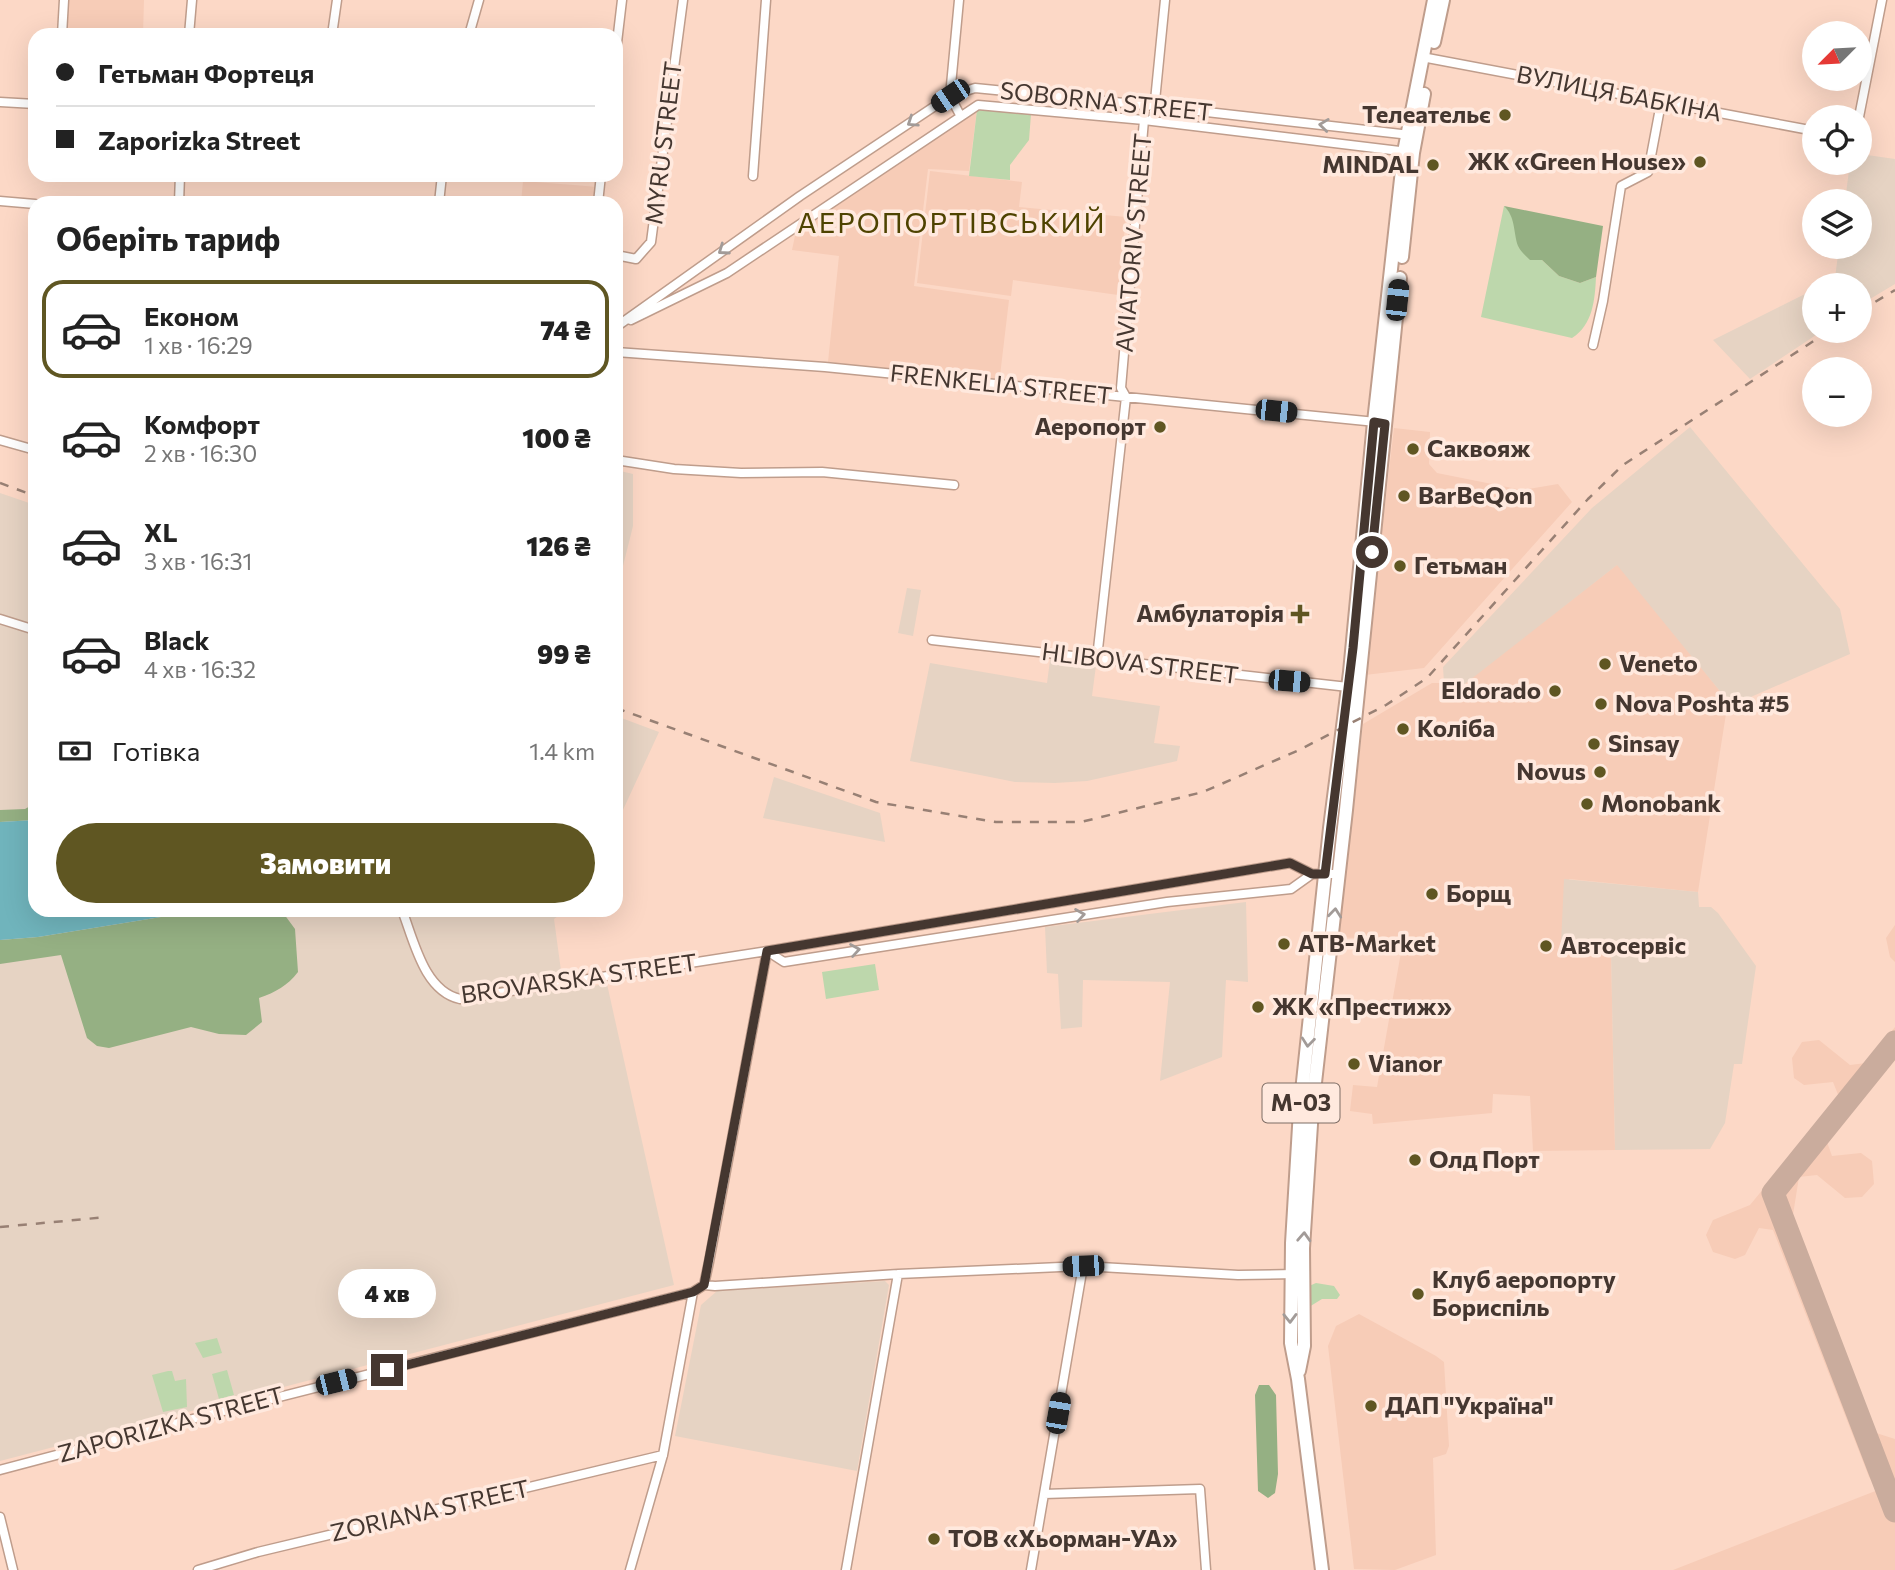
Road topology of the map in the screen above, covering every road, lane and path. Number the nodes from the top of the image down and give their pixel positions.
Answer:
1 (64, 0) edge
2 (192, 0) edge
3 (337, 0) edge
4 (479, 0) edge
5 (622, 0) edge
6 (683, 0) edge
7 (766, 0) edge
8 (959, 0) edge
9 (1165, 0) edge
10 (1434, 0) edge
11 (1443, 0) edge
12 (1882, 0) edge
13 (62, 28) edge
14 (190, 28) edge
15 (333, 28) edge
16 (471, 28) edge
17 (619, 28) edge
18 (1426, 57) junction
19 (950, 96) junction
20 (0, 102) edge
21 (1661, 103) junction
22 (28, 104) edge
23 (1861, 105) edge
24 (1154, 106) junction
25 (960, 115) junction
26 (1148, 120) junction
27 (1802, 129) edge
28 (1412, 135) junction
29 (1409, 153) junction
30 (753, 176) dead end
31 (0, 201) edge
32 (28, 203) edge
33 (623, 256) edge
34 (623, 322) edge
35 (623, 324) edge
36 (1593, 345) dead end
37 (623, 353) edge
38 (1126, 397) junction
39 (1380, 423) junction
40 (0, 440) edge
41 (28, 448) edge
42 (623, 461) edge
43 (954, 485) dead end
44 (0, 619) edge
45 (28, 628) edge
46 (932, 640) dead end
47 (1097, 658) junction
48 (1348, 687) junction
49 (1319, 874) junction
50 (1339, 874) junction
51 (405, 917) edge
52 (767, 951) junction
53 (1083, 1266) junction
54 (898, 1274) junction
55 (1297, 1274) junction
56 (704, 1285) junction
57 (693, 1292) junction
58 (663, 1455) junction
59 (0, 1470) edge
60 (1044, 1494) junction
61 (0, 1517) edge
62 (13, 1570) edge
63 (198, 1570) edge
64 (630, 1570) edge
65 (846, 1570) edge
66 (1031, 1570) edge
67 (1206, 1570) edge
68 (1322, 1570) edge

1 - 13 street
2 - 14 street
3 - 15 street
4 - 16 street
5 - 17 street
6 - 33 street, MYRU STREET
7 - 30 street
8 - 19 street
9 - 24 street, AVIATORIV STREET
10 - 18 highway, М-03
11 - 18 highway, М-03
12 - 23 street
18 - 21 street, ВУЛИЦЯ БАБКІНА
18 - 28 highway, М-03
19 - 24 street, SOBORNA STREET
19 - 25 street
19 -> 34 street, SOBORNA STREET
20 - 22 street
21 - 27 street, ВУЛИЦЯ БАБКІНА
21 - 36 street
24 - 26 street, AVIATORIV STREET
28 -> 24 street, SOBORNA STREET
25 - 26 street, SOBORNA STREET
25 - 35 street, SOBORNA STREET
26 - 29 street, SOBORNA STREET
26 - 38 street, AVIATORIV STREET
28 - 29 highway, М-03
29 - 39 highway, М-03
31 - 32 street
37 - 38 street, FRENKELIA STREET
38 - 39 street, FRENKELIA STREET
38 - 47 street, AVIATORIV STREET
39 - 48 highway, М-03
39 - 50 highway, М-03
40 - 41 street
42 - 43 street
44 - 45 street
46 - 47 street, HLIBOVA STREET
47 - 48 street, HLIBOVA STREET
48 - 49 highway, М-03
49 - 50 street, BROVARSKA STREET
49 - 52 street, BROVARSKA STREET
52 -> 49 street, BROVARSKA STREET
49 -> 55 highway, М-03
55 -> 50 highway, М-03
51 - 52 street, BROVARSKA STREET
52 - 56 street
53 - 54 street
53 - 55 street
53 - 60 street
54 - 56 street
54 - 65 street
55 - 68 highway, М-03
56 - 57 street, ZAPORIZKA STREET
57 - 58 street
57 - 59 street, ZAPORIZKA STREET
58 - 63 street, ZORIANA STREET
58 - 64 street
60 - 66 street
60 - 67 street
61 - 62 street

